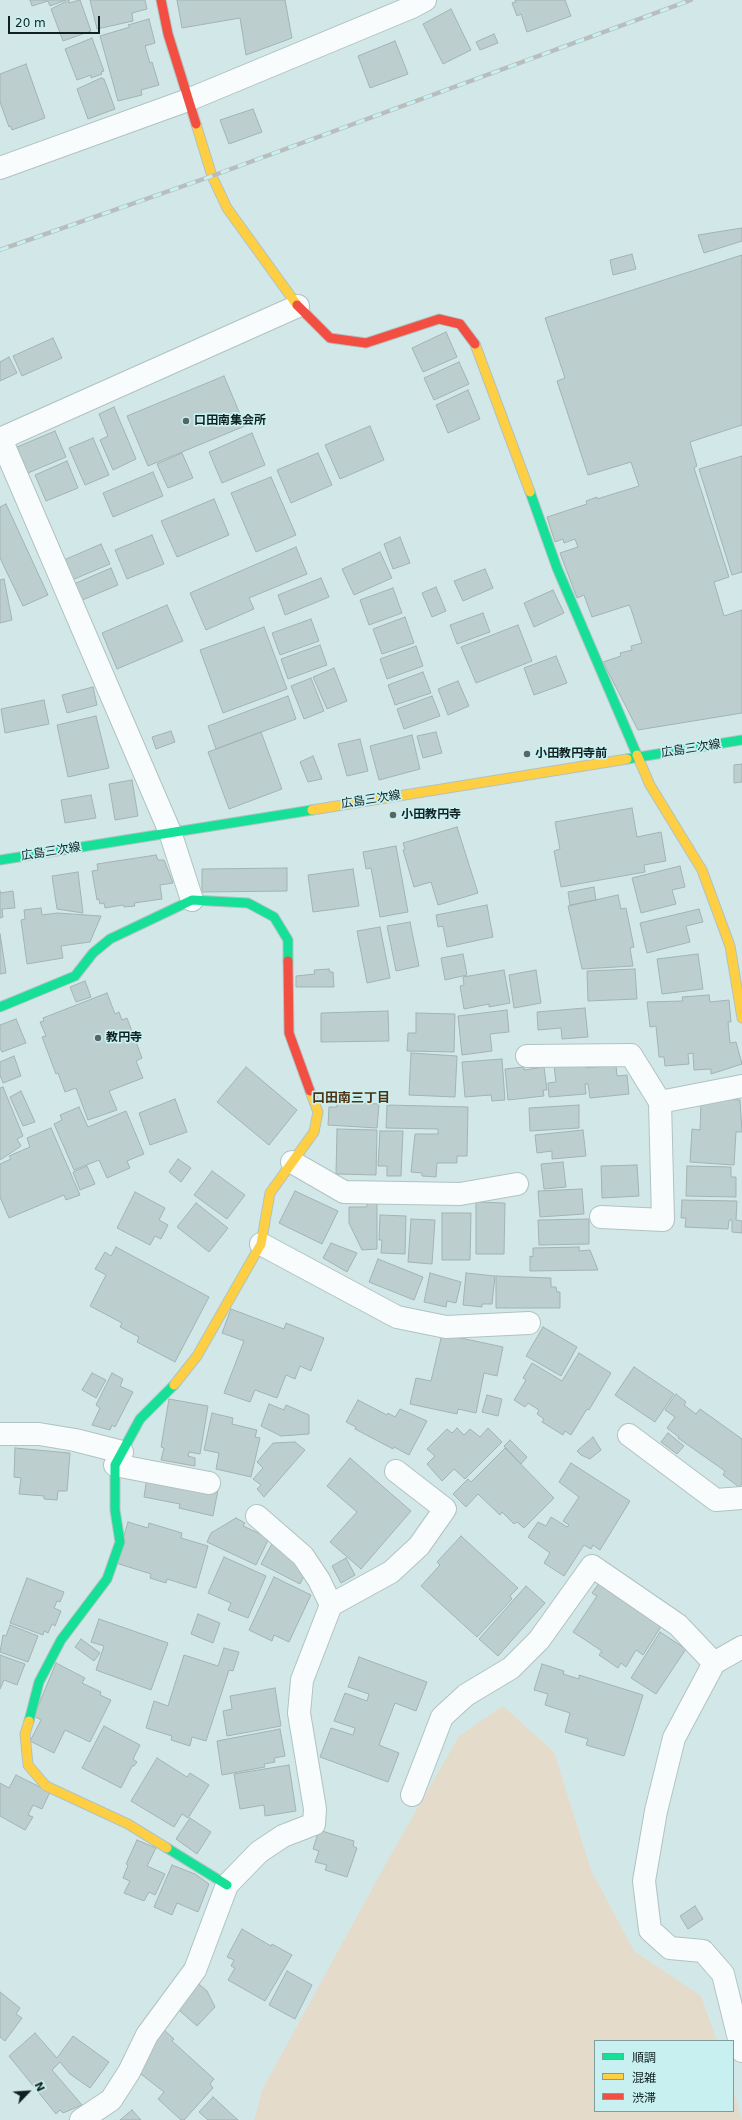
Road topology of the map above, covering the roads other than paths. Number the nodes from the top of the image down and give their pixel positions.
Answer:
1 (161, 0) edge
2 (425, 0) edge
3 (188, 100) junction
4 (0, 168) edge
5 (298, 306) junction
6 (0, 439) edge
7 (742, 740) edge
8 (638, 757) junction
9 (170, 832) junction
10 (0, 860) edge
11 (192, 900) junction
12 (739, 982) edge
13 (0, 1007) edge
14 (742, 1018) edge
15 (527, 1056) dead end
16 (742, 1086) edge
17 (660, 1102) junction
18 (292, 1162) junction
19 (517, 1184) dead end
20 (601, 1217) dead end
21 (261, 1244) junction
22 (529, 1323) dead end
23 (0, 1434) edge
24 (629, 1435) dead end
25 (118, 1459) junction
26 (396, 1471) dead end
27 (209, 1483) dead end
28 (742, 1498) edge
29 (257, 1516) dead end
30 (331, 1605) junction
31 (742, 1647) edge
32 (714, 1663) junction
33 (412, 1795) dead end
34 (227, 1885) junction
35 (742, 2051) edge
36 (81, 2120) edge

1 - 3 street
2 - 3 street
3 - 4 street
3 - 5 street
5 - 6 street
5 - 8 street
6 - 9 street
7 - 8 street, 広島三次線
8 - 9 street, 広島三次線
8 - 12 street
9 - 10 street, 広島三次線
9 - 11 street
11 - 13 street
11 - 18 street
12 - 14 street
15 - 17 street
16 - 17 street
17 - 20 street
18 - 19 street
18 - 21 street
21 - 22 street
21 - 25 street
23 - 25 street
24 - 28 street
25 - 27 street
25 - 34 street
26 - 30 street
29 - 30 street
30 - 34 street
31 - 32 street
32 - 33 street
32 - 35 street
34 - 36 street

